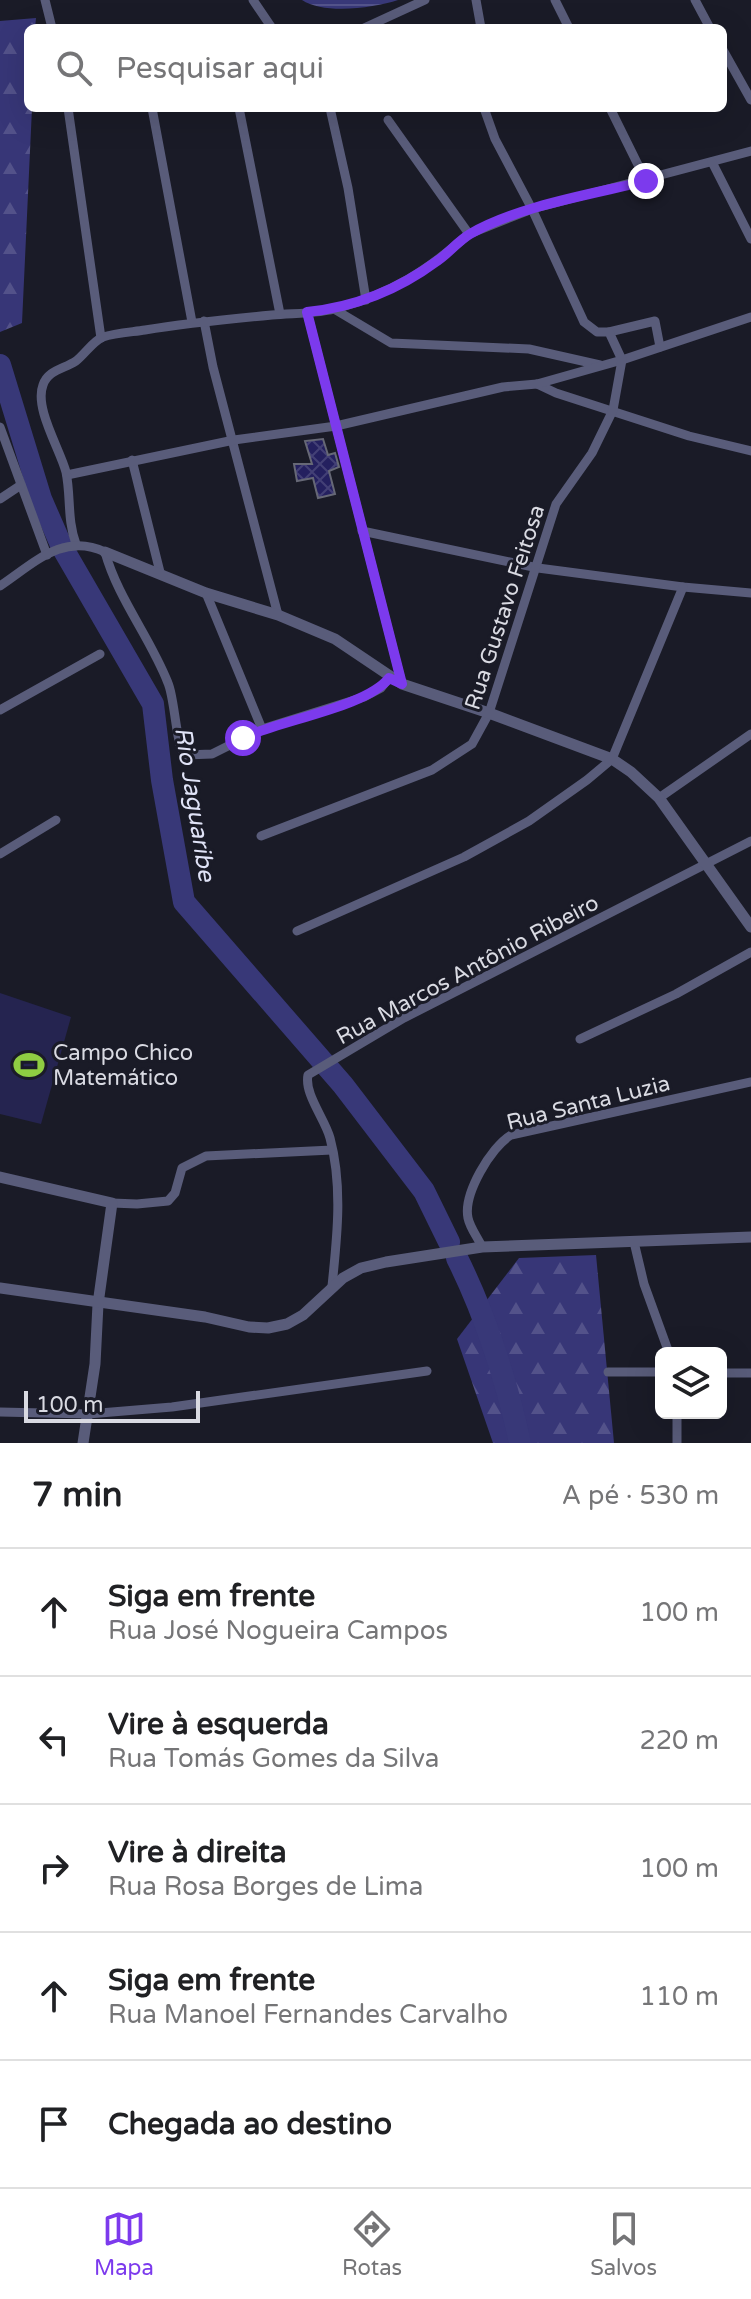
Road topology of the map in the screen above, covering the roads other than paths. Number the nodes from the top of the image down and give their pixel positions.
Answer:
1 (57, 0) edge
2 (253, 0) edge
3 (425, 0) edge
4 (476, 0) edge
5 (555, 0) edge
6 (695, 0) edge
7 (46, 1) edge
8 (51, 24) edge
9 (269, 24) edge
10 (373, 24) edge
11 (480, 24) edge
12 (567, 24) edge
13 (708, 24) edge
14 (727, 57) edge
15 (751, 100) edge
16 (69, 112) edge
17 (153, 112) edge
18 (240, 112) edge
19 (331, 112) edge
20 (485, 112) edge
21 (612, 112) edge
22 (388, 120) dead end
23 (751, 151) edge
24 (712, 162) junction
25 (646, 181) junction
26 (532, 209) junction
27 (469, 234) junction
28 (751, 239) edge
29 (366, 300) junction
30 (334, 309) junction
31 (307, 312) junction
32 (280, 314) junction
33 (751, 317) edge
34 (204, 321) junction
35 (192, 322) junction
36 (609, 332) junction
37 (101, 338) junction
38 (660, 347) junction
39 (622, 360) junction
40 (604, 366) junction
41 (537, 384) junction
42 (613, 410) junction
43 (336, 426) junction
44 (0, 427) edge
45 (234, 440) junction
46 (751, 451) edge
47 (132, 460) junction
48 (67, 475) junction
49 (21, 485) junction
50 (0, 499) edge
51 (362, 531) junction
52 (73, 544) junction
53 (105, 552) junction
54 (50, 553) junction
55 (538, 568) junction
56 (160, 572) junction
57 (0, 586) edge
58 (683, 587) junction
59 (206, 593) junction
60 (751, 593) edge
61 (278, 615) junction
62 (100, 654) dead end
63 (389, 678) junction
64 (402, 684) junction
65 (0, 710) edge
66 (489, 713) junction
67 (262, 729) junction
68 (751, 734) edge
69 (612, 759) junction
70 (659, 798) junction
71 (56, 820) dead end
72 (261, 836) dead end
73 (751, 841) edge
74 (0, 854) edge
75 (707, 864) junction
76 (751, 927) edge
77 (297, 931) dead end
78 (751, 952) edge
79 (580, 1039) dead end
80 (751, 1082) edge
81 (332, 1150) junction
82 (0, 1177) edge
83 (112, 1203) junction
84 (751, 1237) edge
85 (634, 1242) junction
86 (482, 1247) junction
87 (332, 1286) junction
88 (0, 1288) edge
89 (98, 1304) junction
90 (667, 1347) edge
91 (427, 1371) dead end
92 (608, 1372) dead end
93 (655, 1372) edge
94 (727, 1373) edge
95 (751, 1373) edge
96 (0, 1412) edge
97 (88, 1414) junction
98 (677, 1419) edge
99 (83, 1443) edge
100 (677, 1443) edge

1 - 7 street
2 - 9 street
3 - 10 street
4 - 11 street
5 - 12 street
6 - 13 street
7 - 8 street
14 - 15 street
16 - 37 street
17 - 35 street
18 - 32 street
19 - 29 street
20 - 26 street
21 - 25 street
22 - 27 street
23 - 24 street
24 - 25 street
24 - 28 street
25 - 26 street
26 - 27 street
26 - 36 street
27 - 29 street
29 - 30 street
30 - 31 street
30 - 40 street
31 - 32 street
31 - 43 street
32 - 34 street
33 - 38 street
34 - 35 street
34 - 45 street
35 - 37 street
36 - 38 street
36 - 39 street
37 - 48 street
38 - 39 street
39 - 40 street
39 - 42 street, Rua Gustavo Feitosa
40 - 41 street
41 - 42 street
41 - 43 street
42 - 46 street
42 - 55 street, Rua Gustavo Feitosa
43 - 45 street
43 - 51 street
44 - 49 street
45 - 47 street
45 - 61 street
47 - 48 street
47 - 56 street
48 - 52 street
49 - 50 street
49 - 54 street
51 - 55 street
51 - 64 street
52 - 53 street
52 - 54 street
53 - 56 street
53 - 67 street
54 - 57 street
55 - 58 street
55 - 66 street, Rua Gustavo Feitosa
56 - 59 street
58 - 60 street
58 - 69 street
59 - 61 street
59 - 67 street
61 - 63 street
62 - 65 street
63 - 64 street
63 - 67 street
64 - 66 street
66 - 69 street
66 - 72 street, Rua Gustavo Feitosa
68 - 70 street
69 - 70 street
69 - 77 street
70 - 75 street
71 - 74 street
73 - 75 street, Rua Marcos Antônio Ribeiro
75 - 76 street
75 - 81 street, Rua Marcos Antônio Ribeiro
78 - 79 street
80 - 86 street, Rua Santa Luzia
81 - 83 street
81 - 87 street, Rua Marcos Antônio Ribeiro
82 - 83 street
83 - 89 street
84 - 85 street
85 - 86 street
85 - 90 street
86 - 87 street
87 - 89 street
88 - 89 street
89 - 97 street
91 - 97 street
92 - 93 street
94 - 95 street
96 - 97 street
97 - 99 street
98 - 100 street

